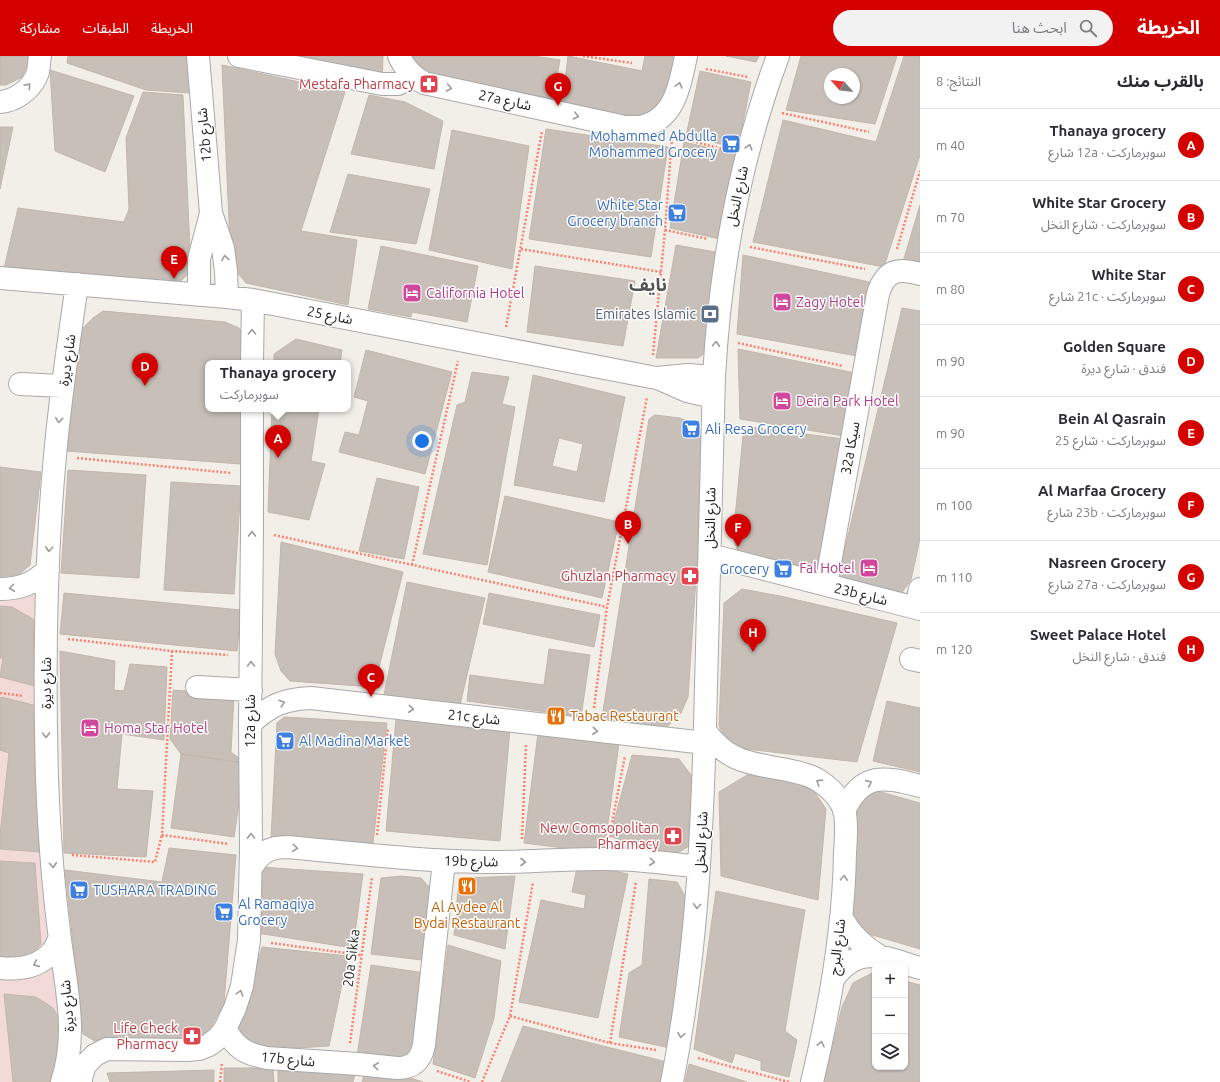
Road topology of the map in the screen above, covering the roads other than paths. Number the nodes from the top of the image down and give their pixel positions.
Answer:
1 (40, 56) edge
2 (198, 56) edge
3 (239, 56) edge
4 (399, 56) edge
5 (778, 56) edge
6 (685, 61) edge
7 (412, 76) junction
8 (0, 102) edge
9 (211, 214) junction
10 (920, 274) edge
11 (0, 278) edge
12 (77, 284) junction
13 (199, 295) junction
14 (227, 297) junction
15 (253, 300) junction
16 (252, 360) edge
17 (20, 384) dead end
18 (63, 386) junction
19 (713, 387) junction
20 (252, 412) edge
21 (710, 554) junction
22 (48, 570) junction
23 (826, 585) junction
24 (0, 589) edge
25 (919, 602) edge
26 (197, 687) dead end
27 (251, 690) junction
28 (250, 724) junction
29 (705, 737) junction
30 (745, 762) junction
31 (920, 786) edge
32 (704, 788) junction
33 (844, 811) junction
34 (251, 858) junction
35 (444, 861) junction
36 (699, 867) junction
37 (841, 917) junction
38 (60, 938) junction
39 (881, 957) junction
40 (0, 968) edge
41 (920, 968) edge
42 (833, 978) junction
43 (70, 1017) junction
44 (225, 1029) junction
45 (107, 1049) junction
46 (62, 1082) edge
47 (81, 1082) edge
48 (672, 1082) edge
49 (812, 1082) edge

8 -> 1 street
2 - 9 street, 12b شارع
3 - 7 street
4 - 7 street
19 -> 5 street, شارع النخل
7 -> 6 street, 27a شارع
9 - 13 street, 12b شارع
14 -> 9 street, 12b شارع
10 - 23 street, 32a سيكا
11 - 12 street, شارع 25
12 - 13 street, شارع 25
12 - 18 street, شارع ديرة
13 - 14 street, شارع 25
14 - 15 street, شارع 25
16 -> 15 street
15 - 19 street, شارع 25
17 - 18 street
18 -> 22 street, شارع ديرة
19 - 21 street, شارع النخل
27 -> 20 street, 12a شارع
21 - 23 street, 23b شارع
21 - 29 street, شارع النخل
22 -> 24 street
22 -> 38 street, شارع ديرة
23 - 25 street, 23b شارع
26 - 27 street
27 - 28 street, 12a شارع
28 -> 29 street, 21c شارع
34 -> 28 street, 12a شارع
29 - 30 street
29 - 32 street, شارع النخل
30 - 32 street
33 -> 30 street
33 -> 31 street
32 - 36 street, شارع النخل
37 -> 33 street, شارع البرج
34 -> 35 street, 19b شارع
44 -> 34 street, 12a شارع
35 -> 36 street, 19b شارع
35 -> 44 street, 17b شارع
36 -> 48 street, شارع النخل
37 - 39 street
37 - 42 street, شارع البرج
38 -> 40 street
38 - 43 street, شارع ديرة
39 - 41 street
39 - 42 street
49 -> 42 street, شارع البرج
43 - 45 street
43 - 46 street, شارع ديرة
44 - 45 street
45 - 47 street

